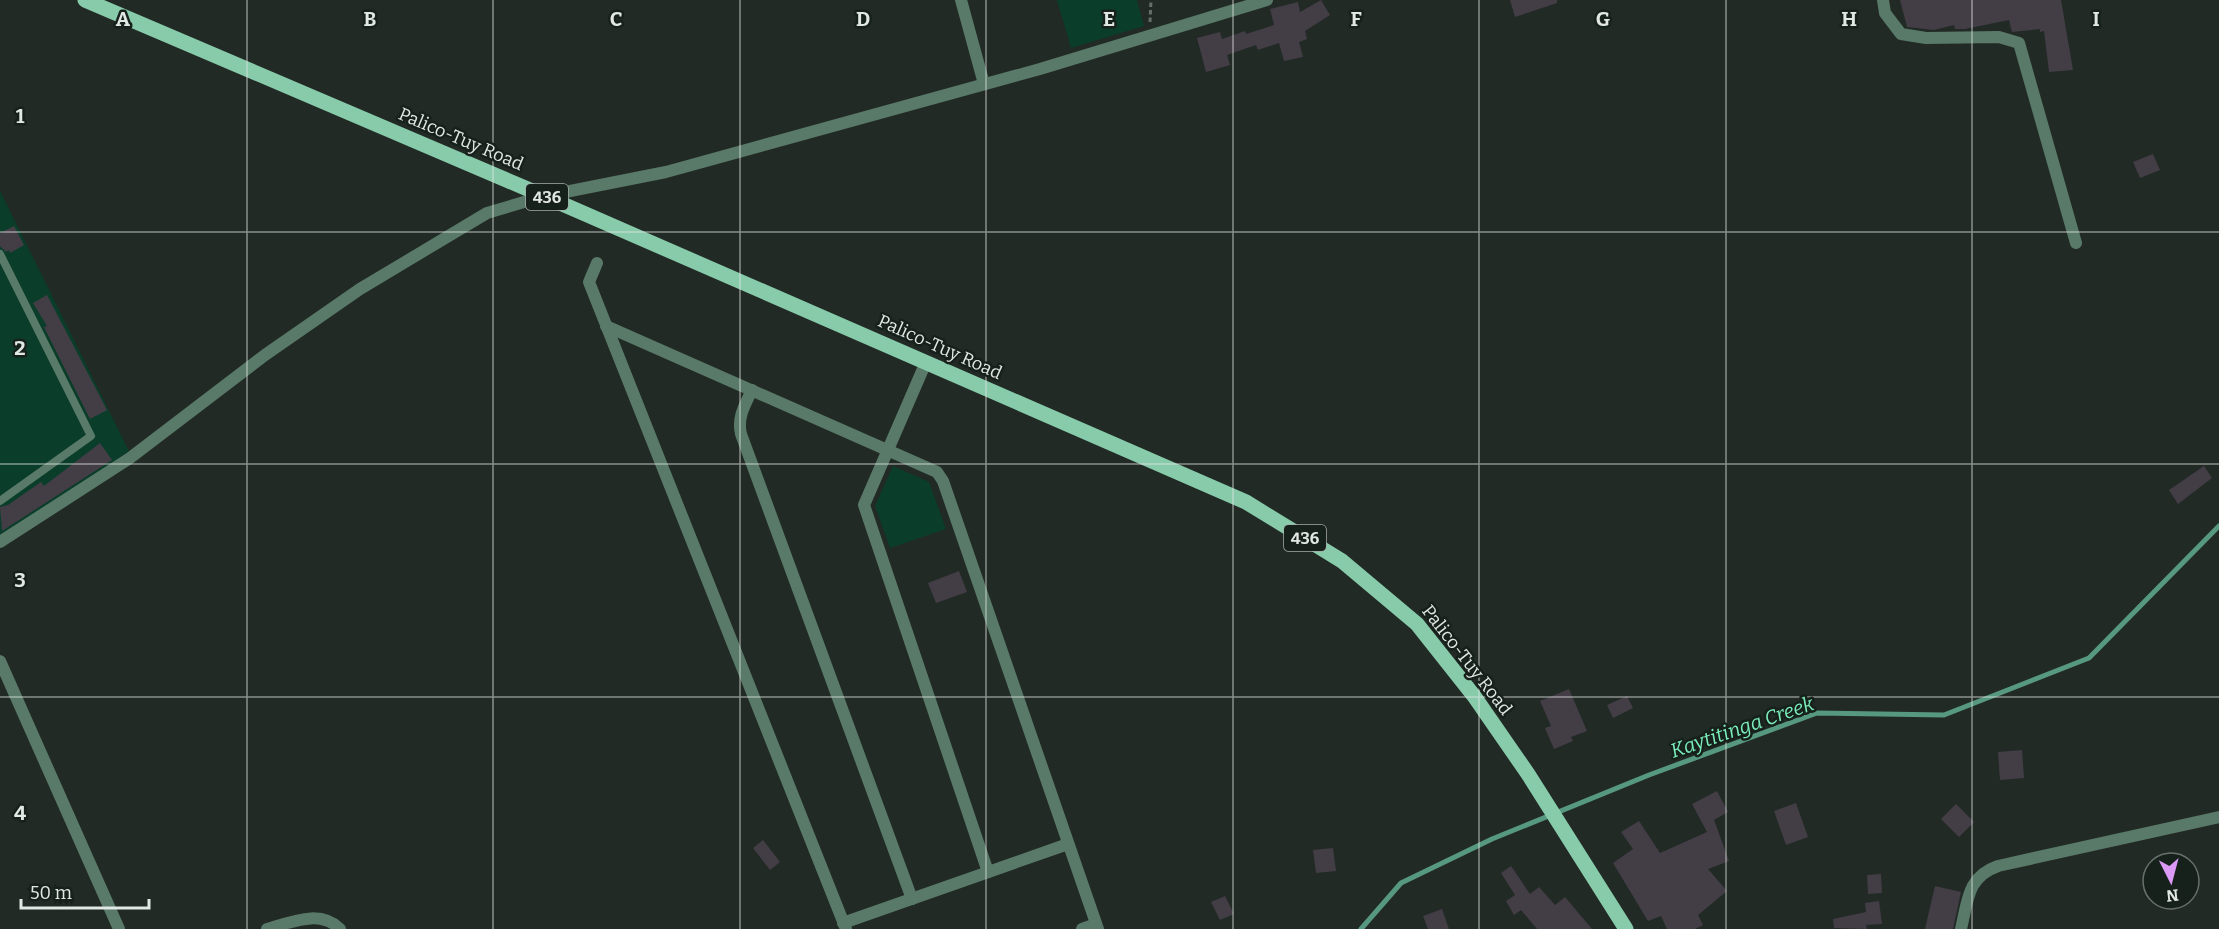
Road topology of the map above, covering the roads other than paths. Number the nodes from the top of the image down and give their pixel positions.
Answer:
1 (85, 0) edge
2 (962, 0) edge
3 (1267, 0) edge
4 (1883, 0) edge
5 (984, 84) junction
6 (544, 196) junction
7 (2076, 243) dead end
8 (0, 254) edge
9 (597, 263) dead end
10 (606, 326) junction
11 (926, 362) junction
12 (752, 390) junction
13 (887, 448) junction
14 (0, 501) edge
15 (0, 542) edge
16 (0, 661) edge
17 (2219, 817) edge
18 (1068, 844) junction
19 (988, 872) junction
20 (912, 899) junction
21 (844, 926) edge
22 (1097, 927) edge
23 (119, 929) edge
24 (267, 929) edge
25 (340, 929) edge
26 (1082, 929) edge
27 (1626, 929) edge
28 (1961, 929) edge

1 - 6 main road, Palico-Tuy Road / 436
2 - 5 street
3 - 5 street
4 - 7 street
5 - 6 street
6 - 11 main road, Palico-Tuy Road / 436
6 - 15 street
8 - 14 lane
9 - 10 street
10 - 12 street
10 - 21 street
11 - 13 street
11 - 27 main road, Palico-Tuy Road / 436
12 - 13 street
12 - 20 street
13 - 18 street
13 - 19 street
16 - 23 street
17 - 28 street
18 - 19 street
18 - 22 street
19 - 20 street
20 - 21 street
22 - 26 street
24 - 25 street

